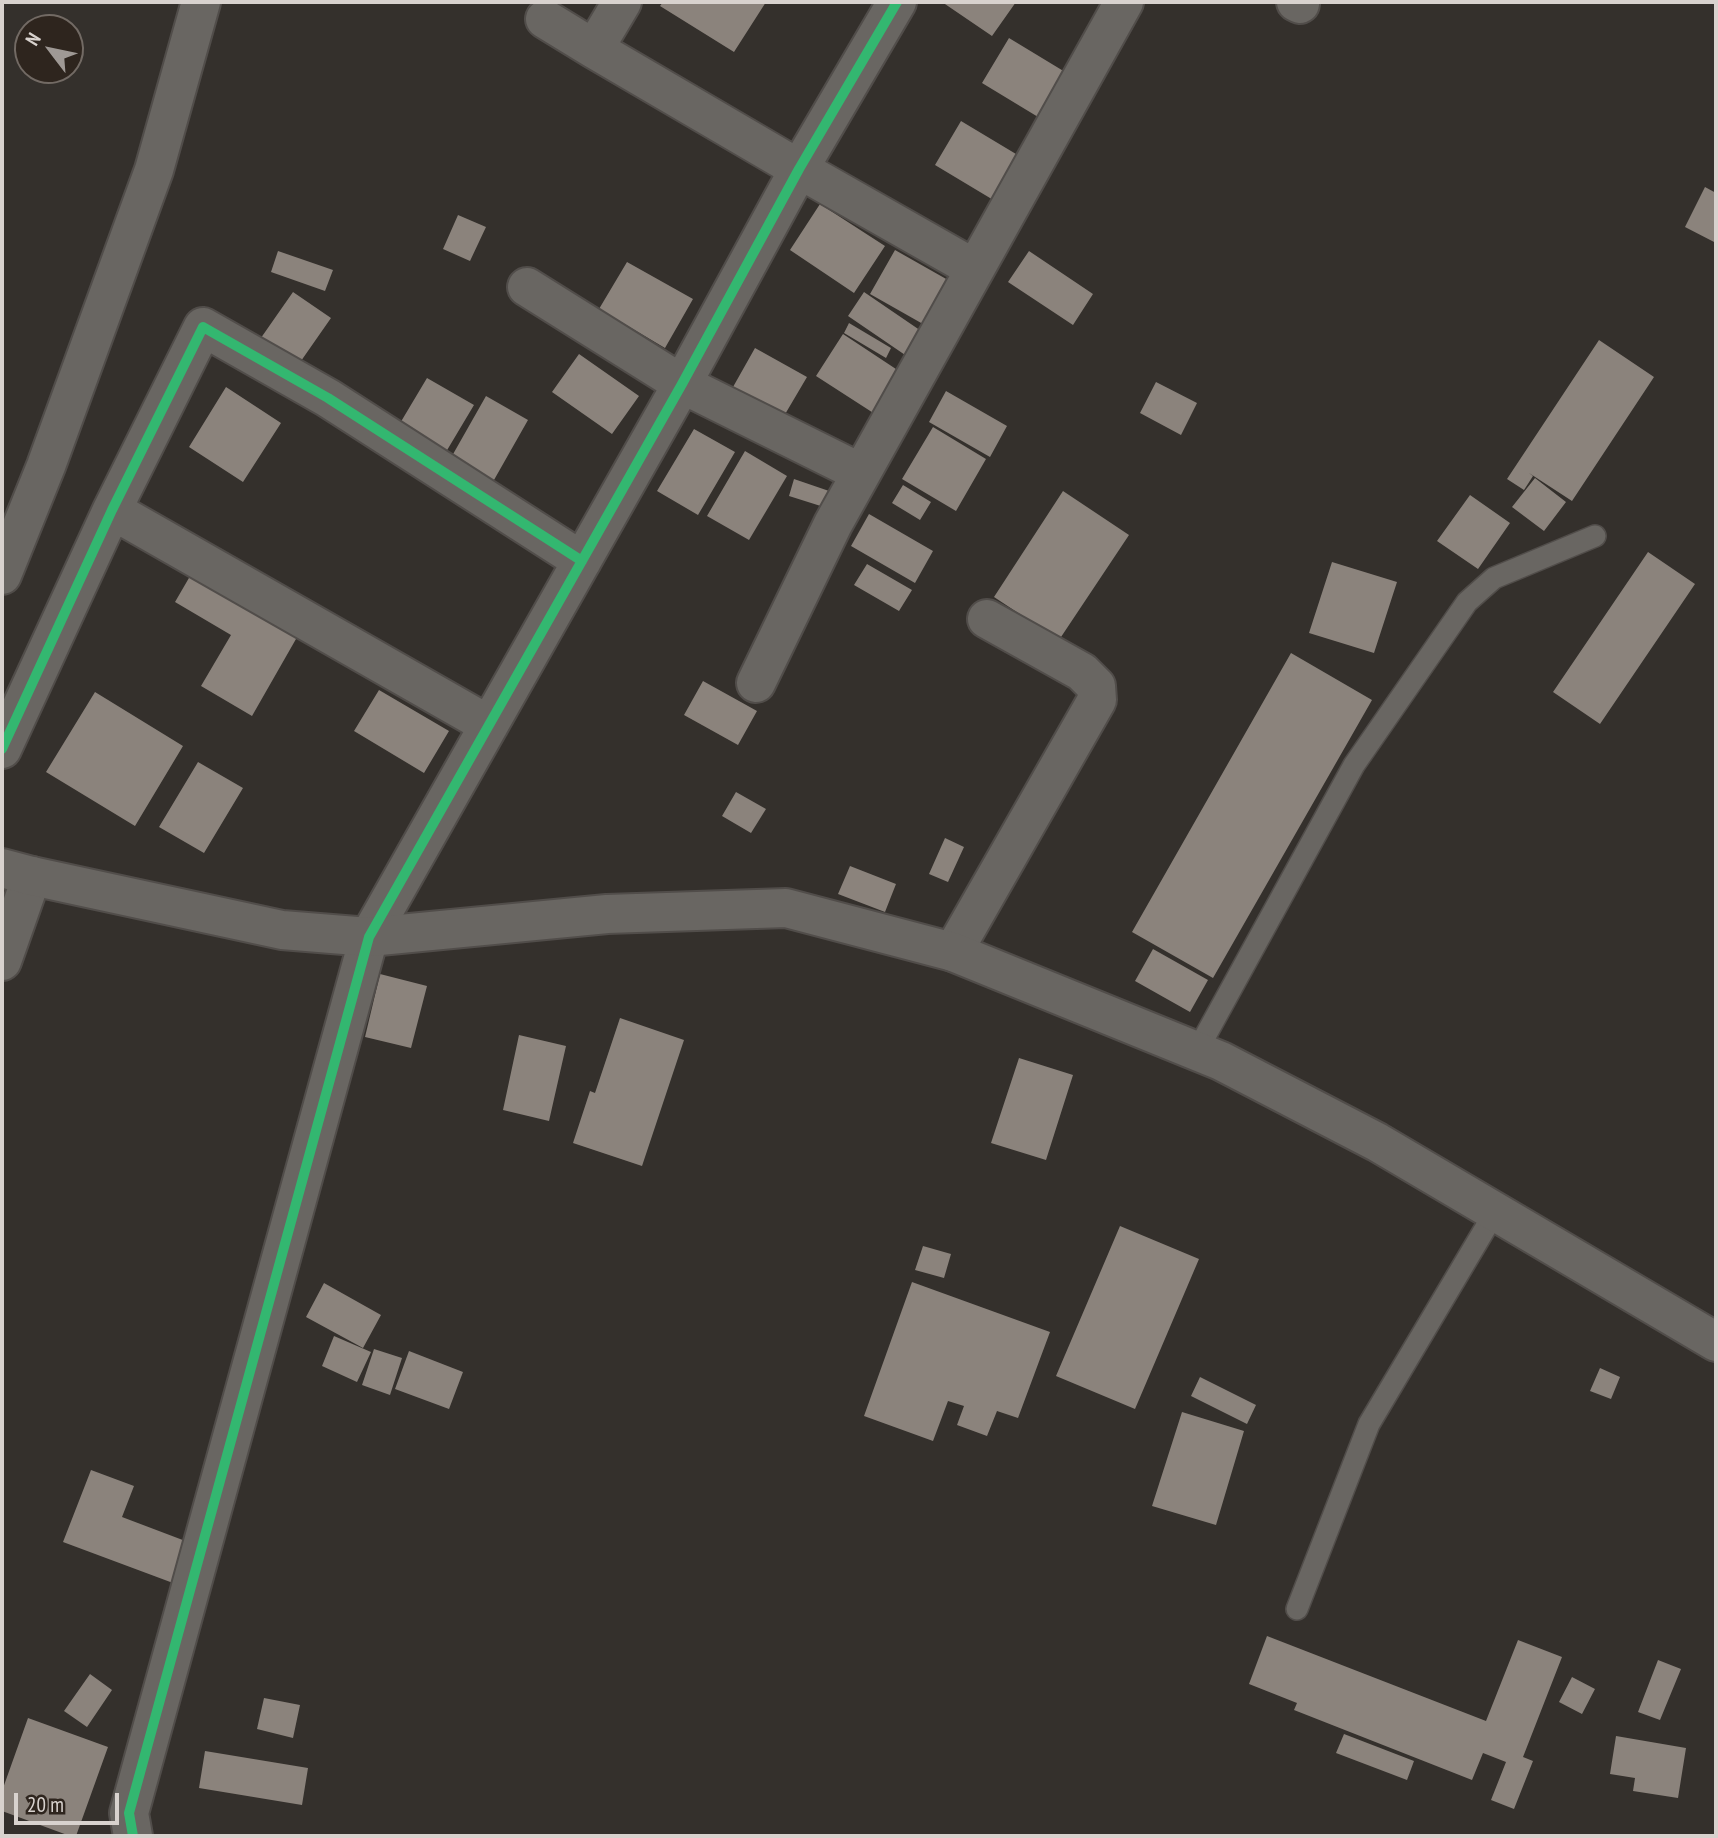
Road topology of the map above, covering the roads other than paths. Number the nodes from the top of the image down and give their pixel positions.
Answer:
1 (201, 2) edge
2 (622, 2) edge
3 (897, 2) edge
4 (1124, 2) edge
5 (545, 19) dead end
6 (594, 50) junction
7 (799, 169) junction
8 (975, 269) junction
9 (527, 287) dead end
10 (682, 384) junction
11 (862, 473) junction
12 (111, 510) junction
13 (1595, 536) dead end
14 (582, 561) junction
15 (2, 575) edge
16 (987, 619) dead end
17 (756, 683) dead end
18 (489, 725) junction
19 (2, 749) edge
20 (17, 872) edge
21 (369, 937) junction
22 (953, 952) junction
23 (2, 961) edge
24 (1198, 1051) junction
25 (1495, 1212) junction
26 (1716, 1342) edge
27 (1297, 1609) dead end
28 (133, 1836) edge

1 - 15 street
2 - 6 street
3 - 7 street
4 - 8 street
5 - 6 street
6 - 7 street
7 - 8 street
7 - 10 street
8 - 11 street
9 - 10 street
10 - 11 street
10 - 14 street
11 - 17 street
12 - 14 street
12 - 18 street
12 - 19 street
13 - 24 lane
14 - 18 street
16 - 22 street
18 - 21 street
20 - 21 street
20 - 23 street
21 - 22 street
21 - 28 street
22 - 24 street
24 - 25 street
25 - 26 street
25 - 27 lane

